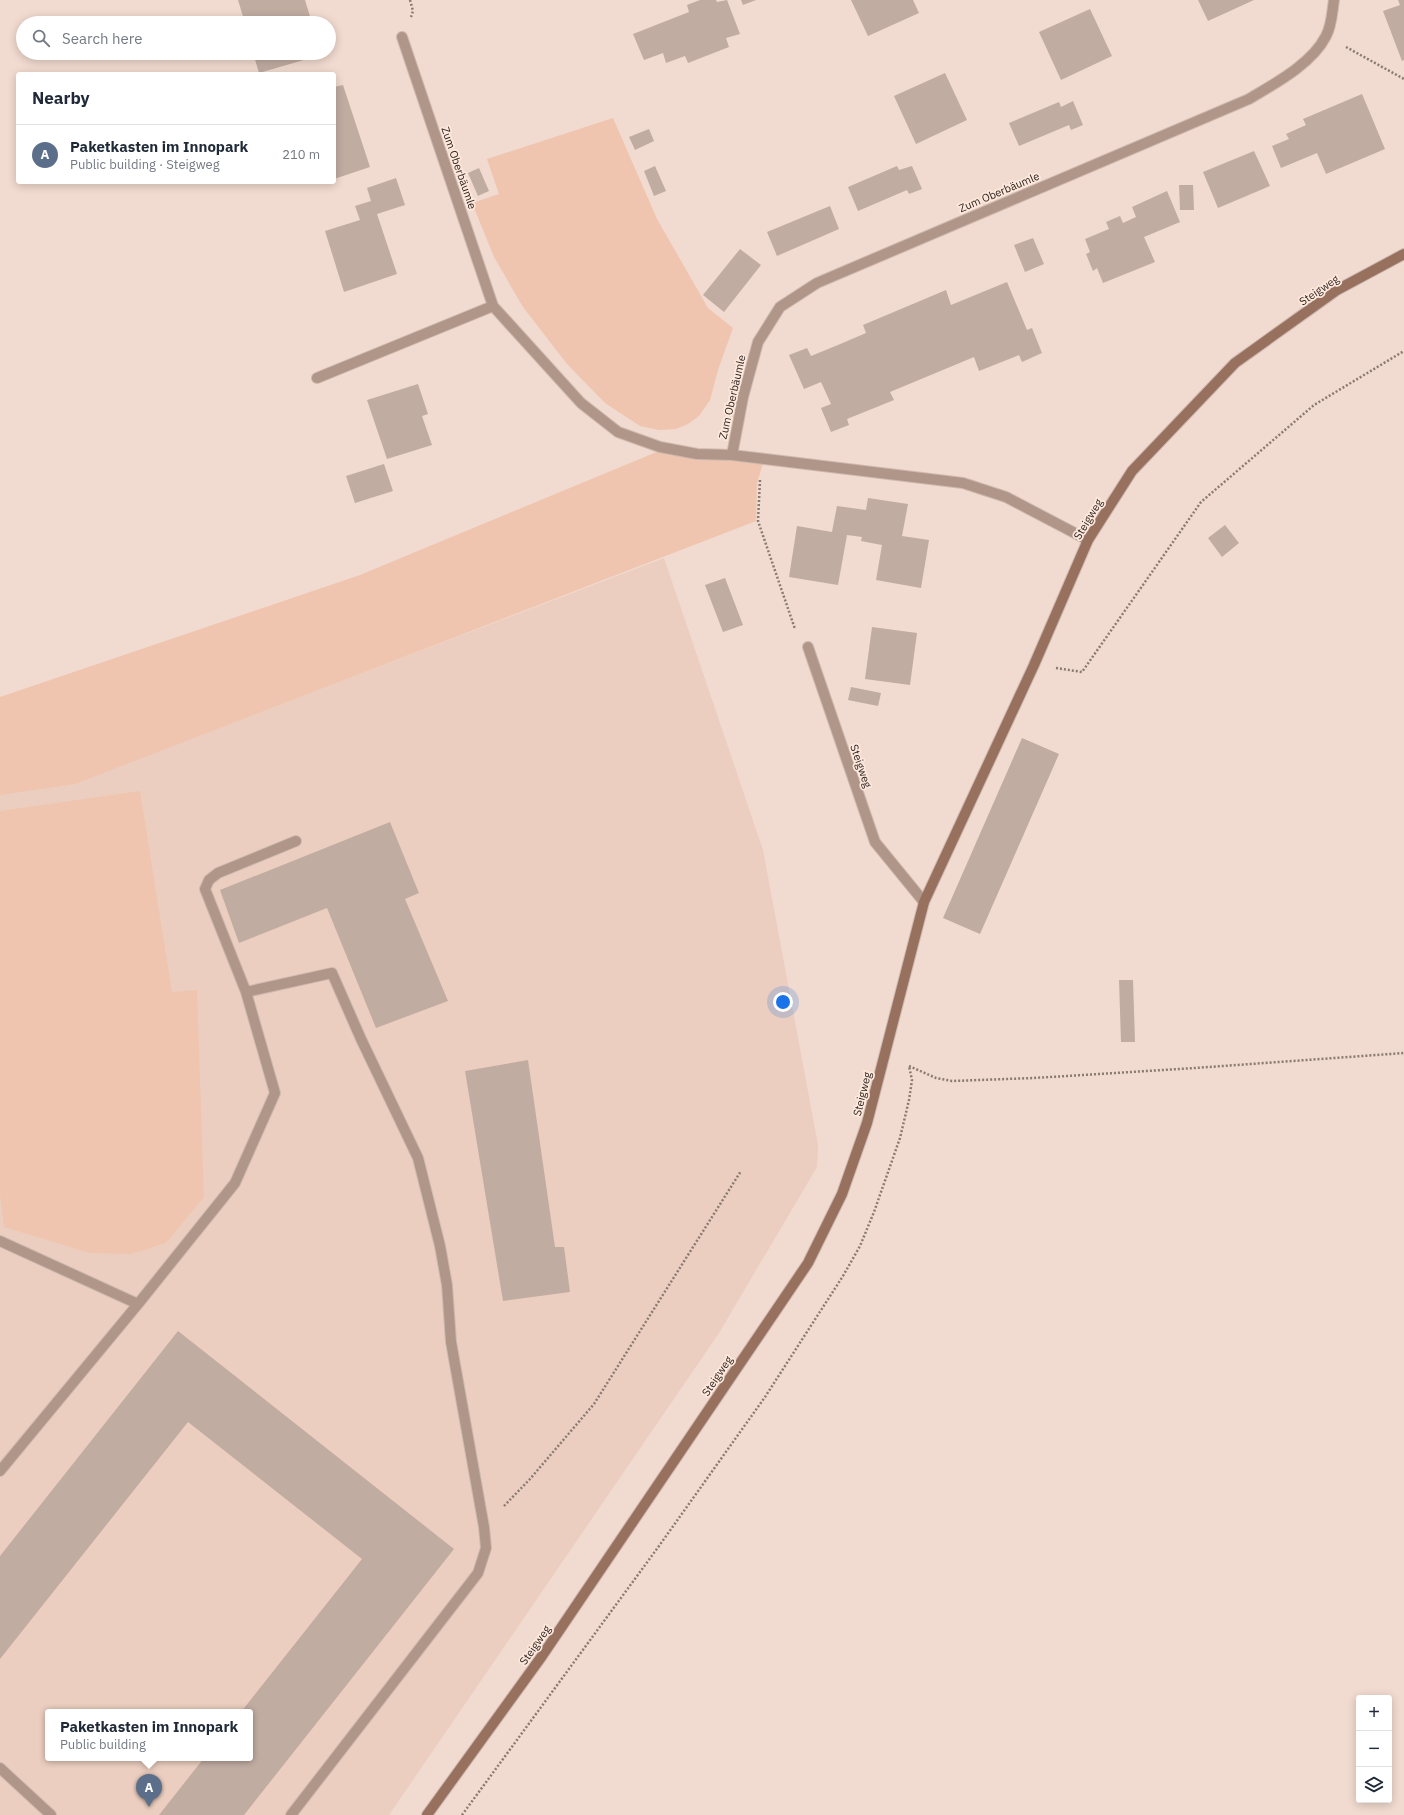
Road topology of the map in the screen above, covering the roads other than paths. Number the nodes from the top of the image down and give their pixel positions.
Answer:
1 (1334, 0) edge
2 (402, 37) dead end
3 (1404, 254) edge
4 (493, 306) junction
5 (317, 378) dead end
6 (732, 456) junction
7 (1088, 540) junction
8 (808, 647) road end
9 (296, 841) dead end
10 (924, 902) junction
11 (246, 992) junction
12 (0, 1241) edge
13 (138, 1304) junction
14 (0, 1471) edge
15 (0, 1768) edge
16 (51, 1815) edge
17 (291, 1815) edge
18 (428, 1815) edge

1 - 6 street, Zum Oberbäumle
2 - 4 street, Zum Oberbäumle
3 - 7 street, Steigweg
4 - 5 street
4 - 6 street, Zum Oberbäumle
6 - 7 street, Zum Oberbäumle
7 - 10 street, Steigweg
8 - 10 street, Steigweg
9 - 11 street
10 - 18 street, Steigweg
11 - 13 street
11 - 17 street
12 - 13 street
13 - 14 street
15 - 16 street

